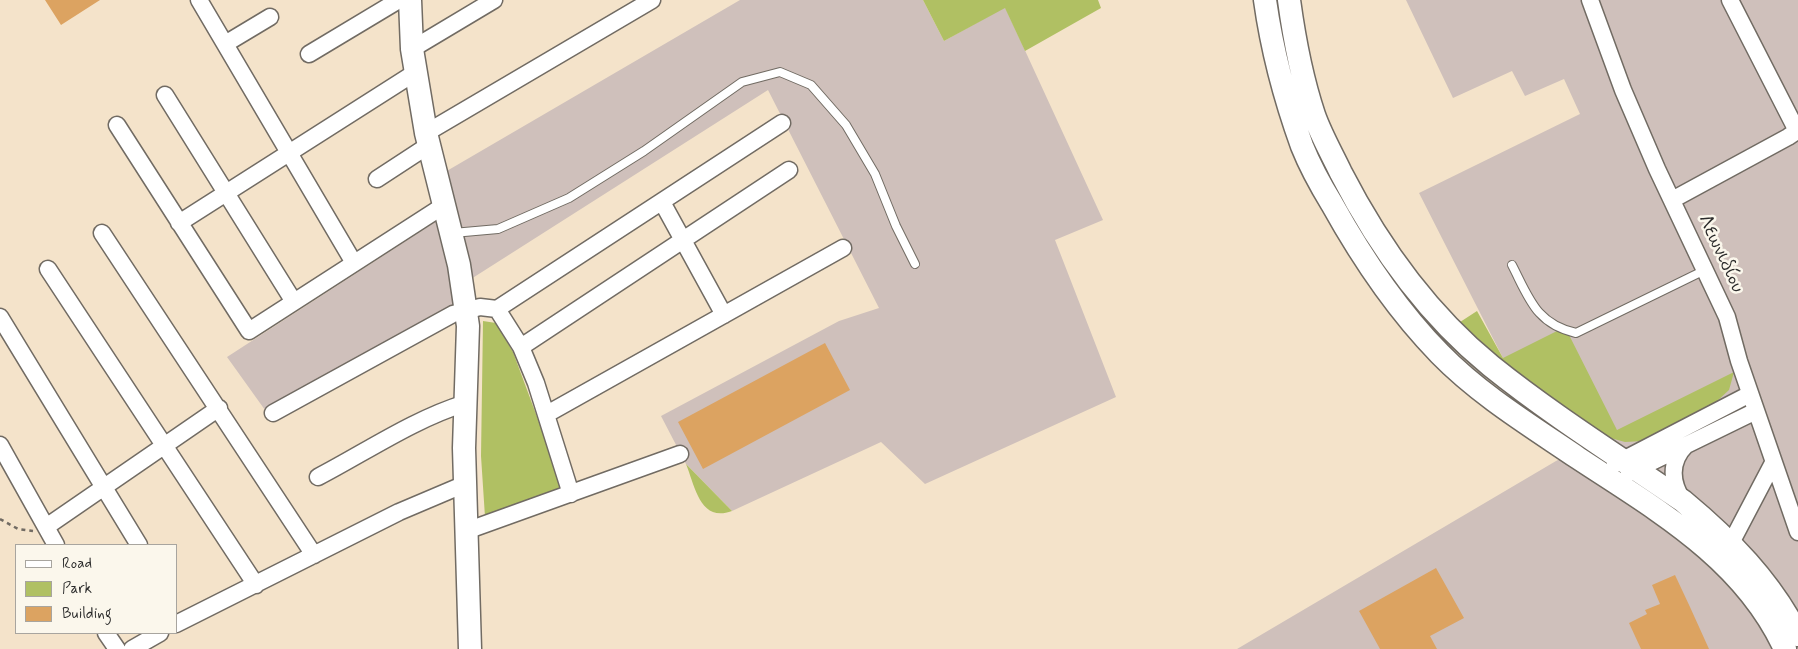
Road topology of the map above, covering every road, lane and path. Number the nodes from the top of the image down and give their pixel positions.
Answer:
1 (199, 0) edge
2 (399, 0) edge
3 (410, 0) edge
4 (494, 0) edge
5 (652, 0) edge
6 (1265, 0) edge
7 (1290, 0) edge
8 (1730, 0) edge
9 (1594, 2) edge
10 (270, 17) dead end
11 (225, 44) junction
12 (412, 49) junction
13 (309, 54) dead end
14 (416, 72) junction
15 (165, 95) dead end
16 (782, 123) dead end
17 (117, 125) dead end
18 (1796, 136) edge
19 (428, 139) junction
20 (289, 153) junction
21 (789, 170) dead end
22 (377, 179) dead end
23 (226, 193) junction
24 (1672, 200) junction
25 (662, 202) junction
26 (443, 206) junction
27 (179, 223) junction
28 (102, 232) dead end
29 (451, 234) junction
30 (683, 239) junction
31 (843, 248) dead end
32 (354, 263) junction
33 (915, 264) dead end
34 (1512, 265) dead end
35 (48, 269) dead end
36 (1705, 270) junction
37 (294, 302) junction
38 (466, 309) junction
39 (497, 309) junction
40 (724, 315) junction
41 (0, 317) edge
42 (521, 347) junction
43 (1750, 394) junction
44 (466, 403) junction
45 (219, 408) junction
46 (1756, 411) junction
47 (273, 413) dead end
48 (547, 414) junction
49 (1687, 444) junction
50 (0, 445) edge
51 (163, 445) junction
52 (680, 454) dead end
53 (1773, 462) junction
54 (1630, 465) junction
55 (318, 477) dead end
56 (1608, 477) junction
57 (465, 484) junction
58 (103, 486) junction
59 (571, 494) junction
60 (1683, 501) junction
61 (0, 520) edge
62 (46, 527) junction
63 (466, 532) junction
64 (1798, 532) edge
65 (1731, 543) junction
66 (55, 544) edge
67 (138, 544) edge
68 (314, 555) junction
69 (256, 585) junction
70 (179, 617) edge
71 (107, 634) edge
72 (158, 634) edge
73 (1798, 635) edge
74 (117, 649) edge
75 (132, 649) edge
76 (470, 649) edge
77 (1785, 649) edge

1 - 11 street
2 - 13 street
3 - 12 street
4 - 12 street
5 - 19 street
6 - 56 street
7 - 54 street
8 - 18 street
9 - 24 street, Λεωνιδίου
10 - 11 street
11 - 20 street
12 - 14 street
14 - 19 street
14 - 20 street
15 - 23 street
16 - 25 street
17 - 27 street
18 - 24 street
19 - 22 street
19 - 26 street
20 - 23 street
20 - 32 street
21 - 30 street
23 - 27 street
23 - 37 street
24 - 36 street, Λεωνιδίου
25 - 30 street
25 - 39 street
26 - 29 street
26 - 32 street
27 - 37 street
28 - 45 street
29 - 33 lane
29 - 38 street
30 - 40 street
30 - 42 street
31 - 40 street
32 - 37 street
34 - 36 lane
35 - 51 street
36 - 43 street, Λεωνιδίου
38 - 39 street
38 - 44 street
38 - 47 street
39 - 42 street
40 - 48 street
41 - 58 street
42 - 48 street
43 - 46 street, Λεωνιδίου
43 - 54 street
44 - 55 street
44 - 57 street
45 - 51 street
45 - 68 street
46 - 49 street
46 - 53 street, Λεωνιδίου
48 - 59 street
49 - 54 street
49 - 60 street
50 - 62 street
51 - 58 street
51 - 69 street
52 - 59 street
53 - 64 street, Λεωνιδίου
53 - 65 street
54 - 56 street
54 - 60 street
56 - 77 street
57 - 63 street
57 - 68 street
58 - 62 street
58 - 67 street
59 - 63 street
60 - 65 street
61 - 62 path
62 - 66 street
63 - 76 street
65 - 73 street
68 - 69 street
69 - 70 street
71 - 74 street
72 - 75 street

